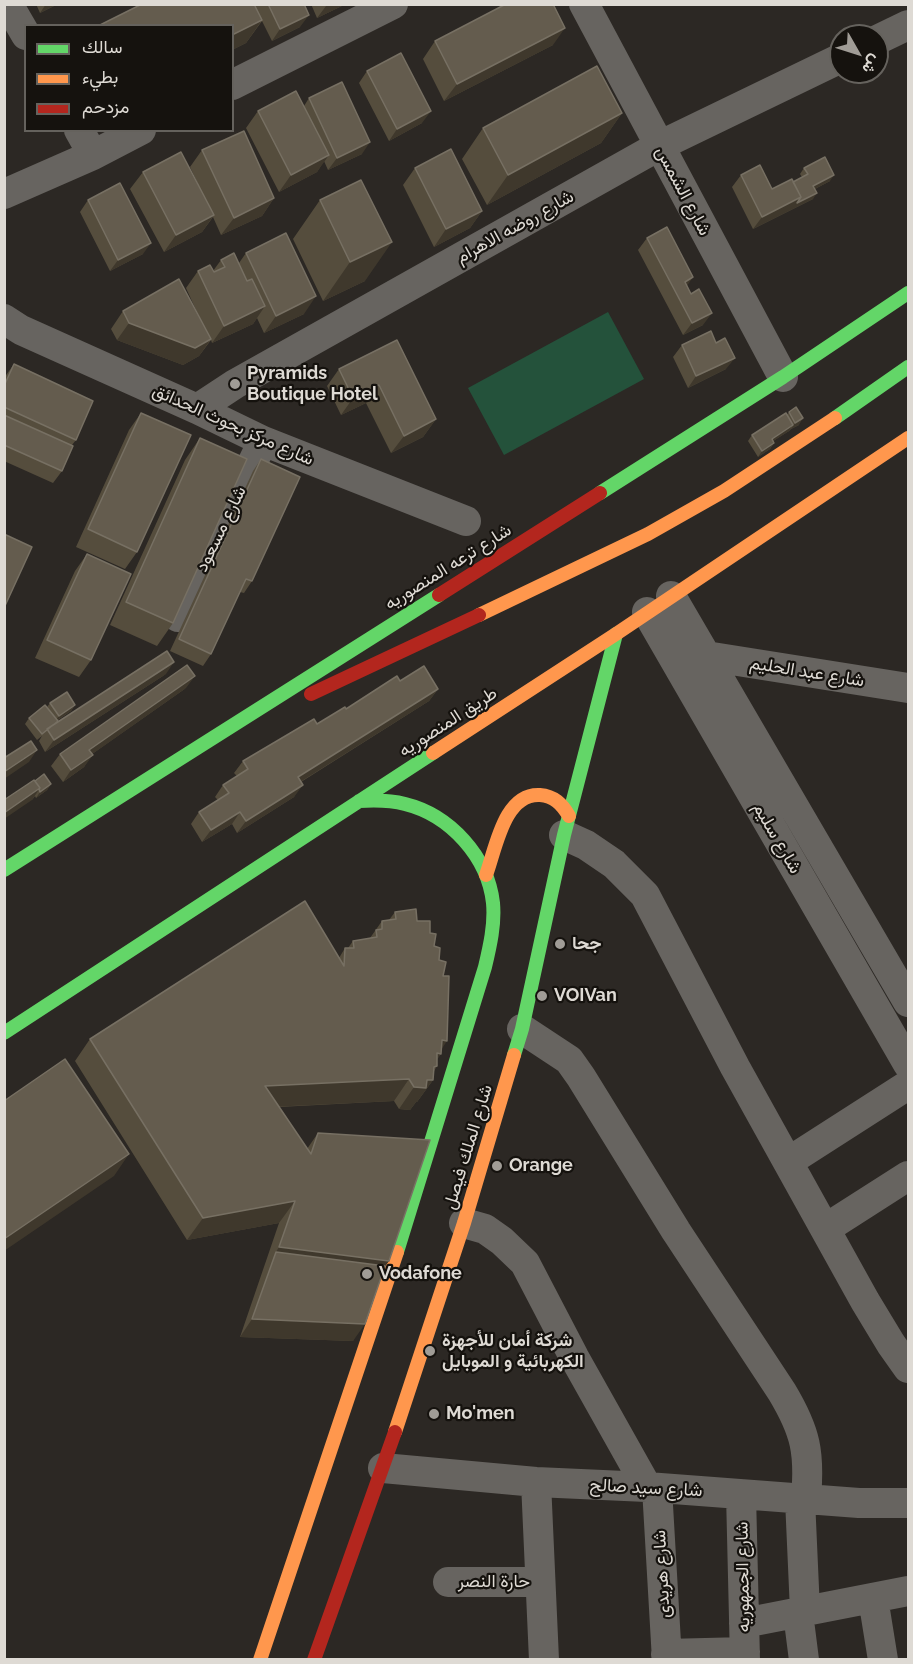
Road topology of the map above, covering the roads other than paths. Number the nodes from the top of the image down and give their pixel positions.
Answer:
1 (8, 4) edge
2 (393, 4) edge
3 (584, 4) edge
4 (909, 25) edge
5 (24, 32) edge
6 (889, 34) edge
7 (829, 64) edge
8 (234, 84) edge
9 (132, 132) edge
10 (86, 142) edge
11 (659, 146) junction
12 (4, 194) edge
13 (909, 292) edge
14 (4, 319) edge
15 (909, 368) edge
16 (783, 376) junction
17 (197, 410) junction
18 (909, 438) edge
19 (263, 441) junction
20 (466, 521) dead end
21 (671, 596) junction
22 (647, 612) junction
23 (178, 616) edge
24 (616, 634) junction
25 (706, 656) junction
26 (909, 688) edge
27 (255, 710) junction
28 (359, 801) junction
29 (567, 825) junction
30 (4, 870) edge
31 (486, 875) junction
32 (909, 1002) edge
33 (522, 1029) junction
34 (4, 1033) edge
35 (909, 1064) edge
36 (909, 1085) edge
37 (788, 1162) junction
38 (909, 1176) edge
39 (464, 1223) junction
40 (825, 1229) junction
41 (909, 1368) edge
42 (383, 1468) junction
43 (536, 1482) junction
44 (652, 1487) junction
45 (741, 1494) junction
46 (803, 1499) junction
47 (909, 1503) edge
48 (447, 1582) dead end
49 (540, 1582) junction
50 (909, 1591) edge
51 (873, 1598) junction
52 (802, 1612) junction
53 (745, 1645) edge
54 (666, 1657) edge
55 (260, 1659) edge
56 (314, 1659) edge
57 (544, 1659) edge
58 (804, 1659) edge
59 (883, 1659) edge

1 - 5 street
2 - 8 street
3 - 11 street, شارع الشمس
4 - 6 street
7 - 11 street, شارع روضه الاهرام
9 - 10 street
10 - 12 street
11 - 16 street, شارع الشمس
11 - 17 street, شارع روضه الاهرام
13 - 16 main road, شارع ترعه المنصوريه
14 - 17 street, شارع مركز بحوث الحدائق
15 - 27 main road
16 - 27 main road, شارع ترعه المنصوريه
17 - 19 street, شارع مركز بحوث الحدائق
18 - 21 main road, طريق المنصوريه
19 - 20 street, شارع مركز بحوث الحدائق
19 - 23 street, شارع مسعود
21 - 22 main road, طريق المنصوريه
21 - 25 street, شارع سليم
22 - 24 main road, طريق المنصوريه
22 - 35 street, شارع سليم
24 - 28 main road, طريق المنصوريه
24 - 29 main road, شارع الملك فيصل
25 - 26 street, شارع عبد الحليم
25 - 32 street, شارع سليم
27 - 30 main road, شارع ترعه المنصوريه
28 - 31 main road, شارع الملك فيصل
28 - 34 main road, طريق المنصوريه
29 - 31 main road
29 - 33 main road, شارع الملك فيصل
29 - 37 street
31 - 55 main road, شارع الملك فيصل
33 - 39 main road, شارع الملك فيصل
33 - 46 street
36 - 37 street
37 - 40 street
38 - 40 street
39 - 42 main road, شارع الملك فيصل
39 - 44 street
40 - 41 street
42 - 43 street, شارع سيد صالح
42 - 56 main road, شارع الملك فيصل
43 - 44 street, شارع سيد صالح
43 - 49 street
44 - 45 street, شارع سيد صالح
44 - 54 street, شارع هريدى
45 - 46 street, شارع سيد صالح
45 - 53 street, شارع الجمهوريه
46 - 47 street, شارع سيد صالح
46 - 52 street
48 - 49 street, حارة النصر
49 - 57 street
50 - 51 street
51 - 52 street
51 - 59 street
52 - 53 street
52 - 58 street
53 - 54 street

